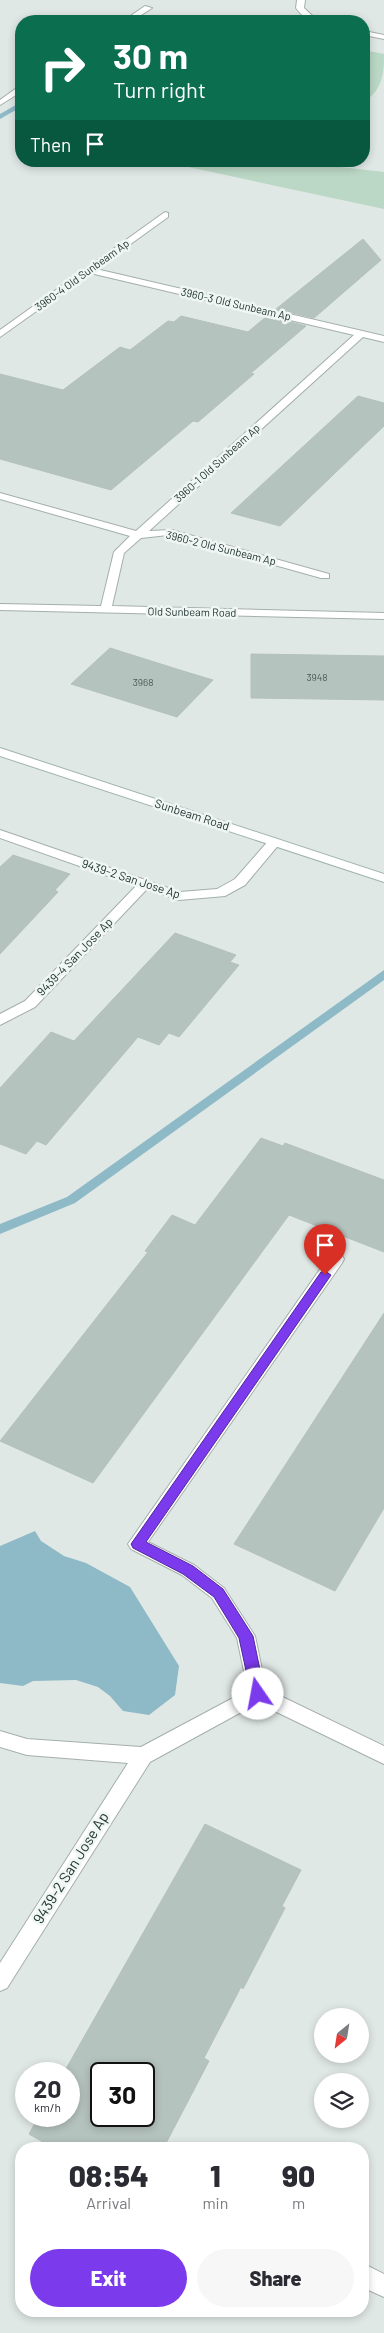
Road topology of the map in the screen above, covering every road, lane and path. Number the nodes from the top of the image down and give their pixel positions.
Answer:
1 (301, 0) edge
2 (148, 8) dead end
3 (137, 15) edge
4 (306, 15) edge
5 (370, 34) edge
6 (384, 37) edge
7 (15, 93) edge
8 (0, 103) edge
9 (165, 215) dead end
10 (89, 270) junction
11 (0, 334) edge
12 (361, 334) junction
13 (384, 339) edge
14 (0, 496) edge
15 (137, 535) junction
16 (325, 576) dead end
17 (0, 607) edge
18 (105, 610) junction
19 (384, 616) edge
20 (0, 752) edge
21 (0, 834) edge
22 (275, 842) junction
23 (384, 878) edge
24 (144, 885) junction
25 (0, 1020) edge
26 (336, 1259) dead end
27 (258, 1694) junction
28 (0, 1739) edge
29 (384, 1755) edge
30 (143, 1756) junction
31 (0, 1981) edge
32 (369, 2278) edge
33 (384, 2286) edge

1 - 4 street
2 - 3 street
5 - 6 street
7 - 8 street
9 - 10 street, 3960-4 Old Sunbeam Ap
10 - 11 street, 3960-4 Old Sunbeam Ap
10 - 12 street, 3960-3 Old Sunbeam Ap
12 - 13 street, 3960-3 Old Sunbeam Ap
12 - 15 street, 3960-1 Old Sunbeam Ap
14 - 15 street, 3960-2 Old Sunbeam Ap
15 - 16 street, 3960-2 Old Sunbeam Ap
15 - 18 street, 3960-1 Old Sunbeam Ap
17 - 18 street, Old Sunbeam Road
18 - 19 street, Old Sunbeam Road
20 - 22 street, Sunbeam Road
21 - 24 street, 9439-2 San Jose Ap
22 - 23 street, Sunbeam Road
22 - 24 street, 9439-2 San Jose Ap
24 - 25 street, 9439-4 San Jose Ap
26 - 27 street
27 - 29 street
27 - 30 street
28 - 30 street
30 - 31 street, 9439-2 San Jose Ap
32 - 33 street

